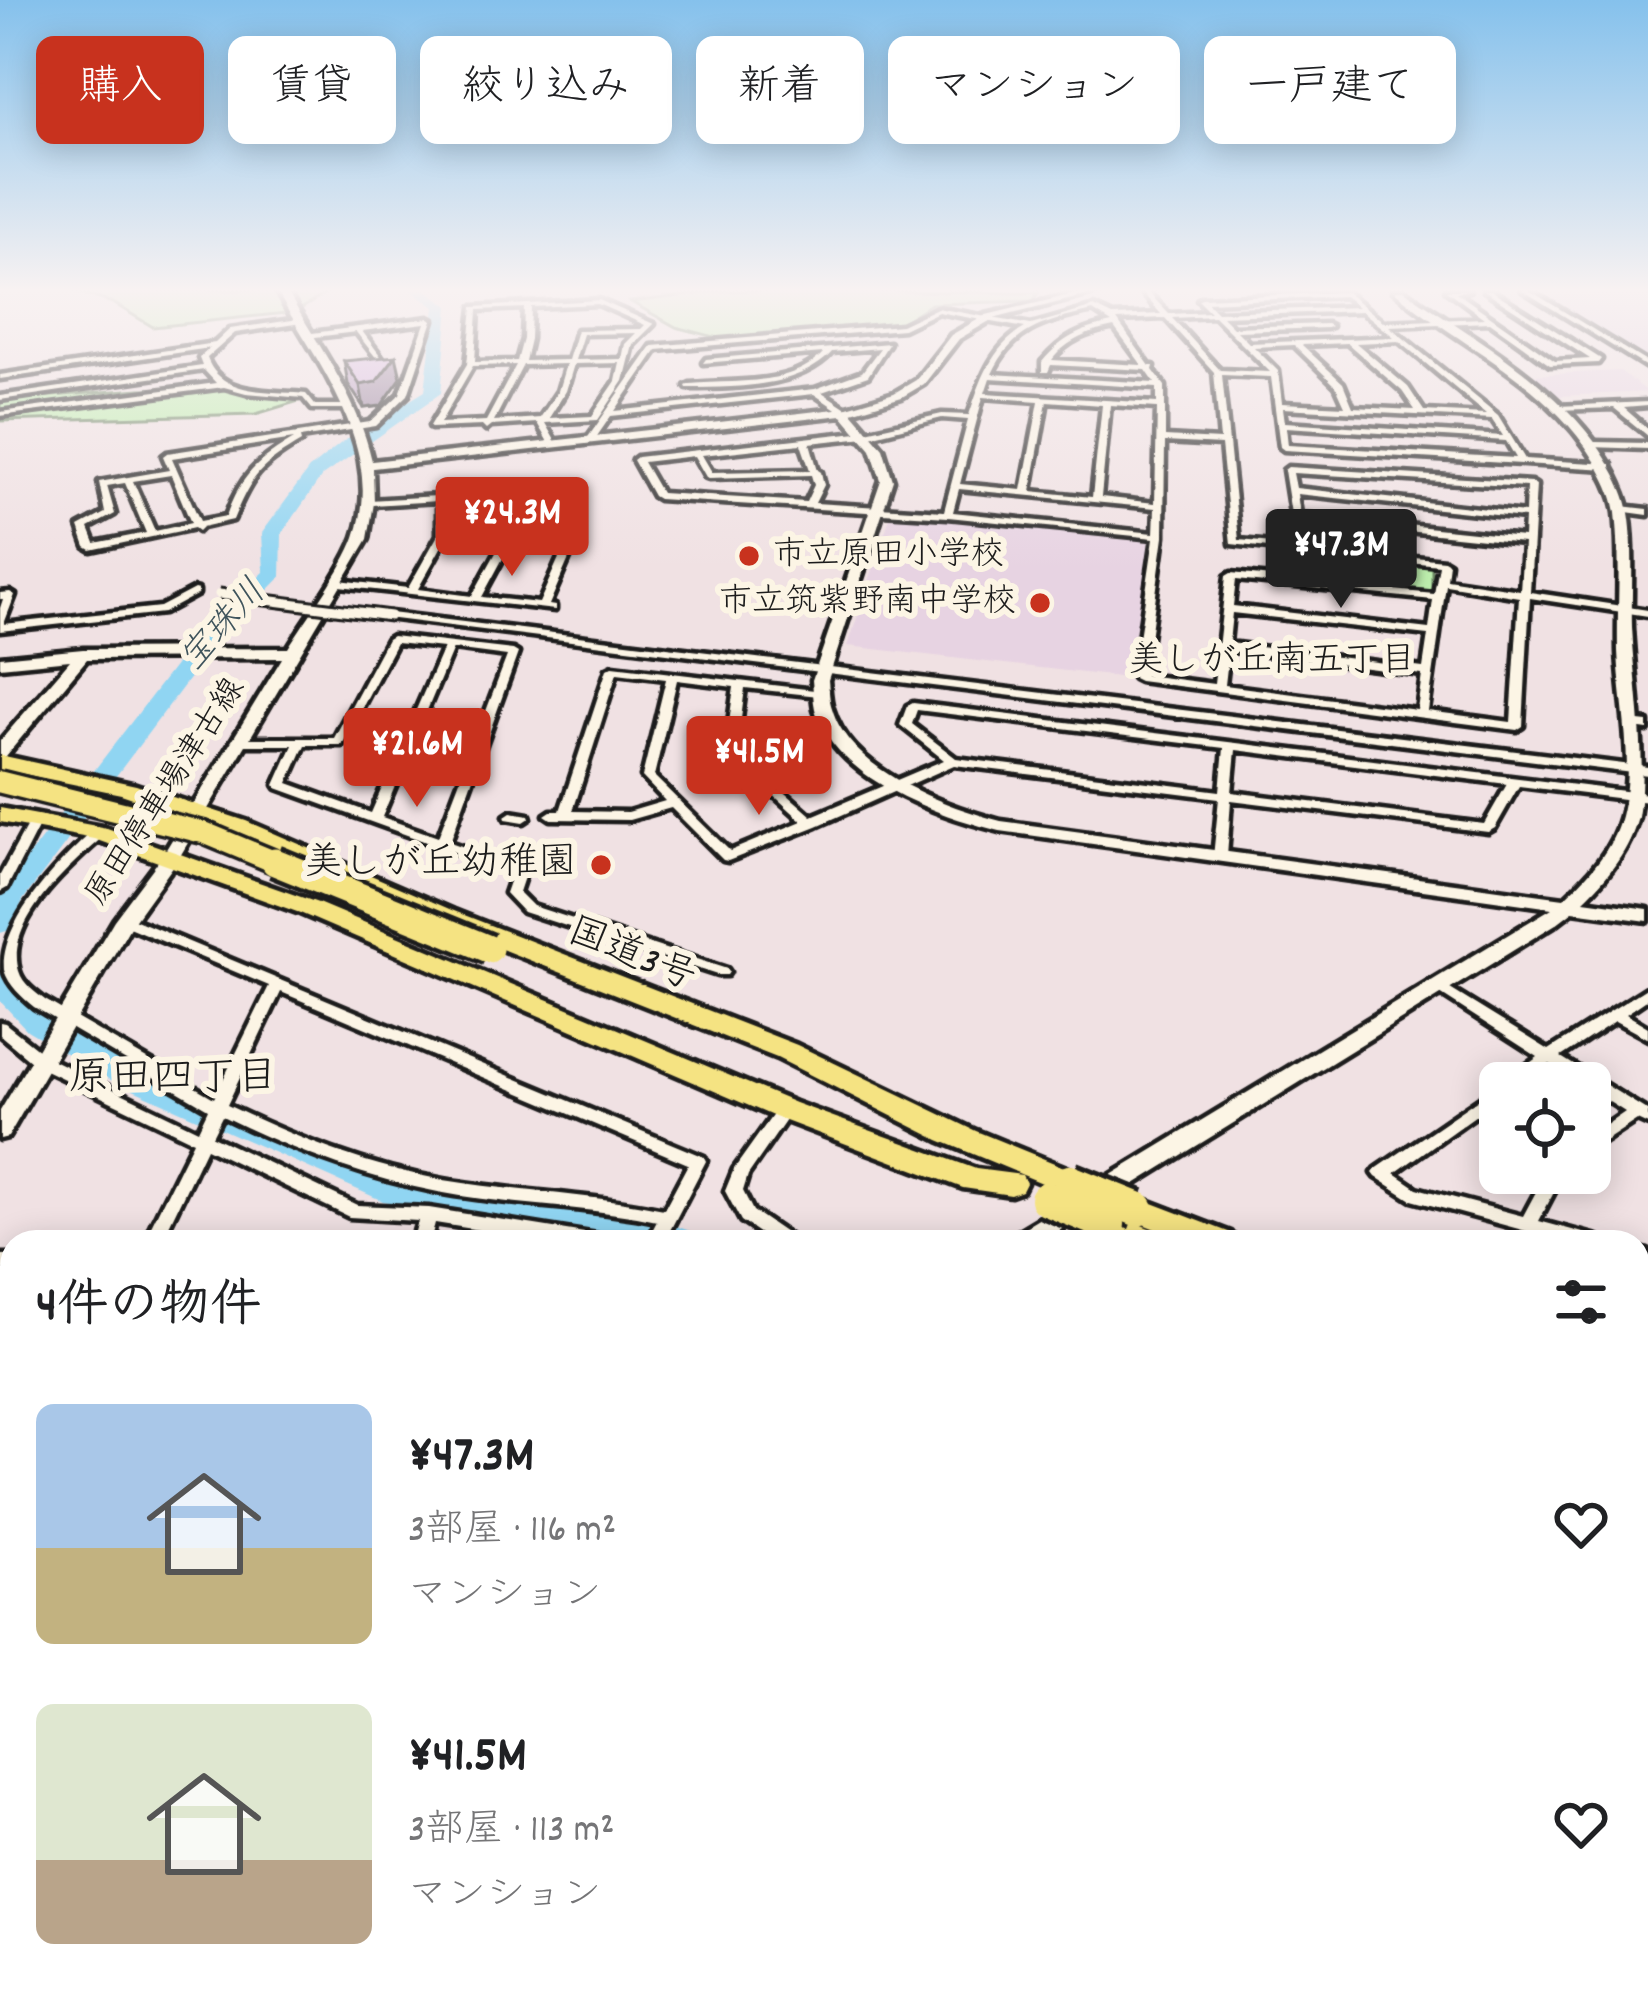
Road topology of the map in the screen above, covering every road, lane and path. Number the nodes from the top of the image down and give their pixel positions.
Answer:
1 (64, 383) edge
2 (106, 383) edge
3 (334, 383) edge
4 (409, 383) edge
5 (460, 383) edge
6 (514, 383) edge
7 (564, 383) edge
8 (618, 383) edge
9 (630, 383) edge
10 (692, 383) edge
11 (712, 383) edge
12 (839, 383) edge
13 (918, 383) edge
14 (987, 383) edge
15 (1114, 383) edge
16 (1158, 383) edge
17 (1219, 383) edge
18 (1276, 383) edge
19 (1337, 383) edge
20 (1399, 383) edge
21 (1455, 383) edge
22 (1524, 383) edge
23 (223, 385) joint
24 (88, 386) junction
25 (690, 386) junction
26 (1160, 386) junction
27 (66, 389) junction
28 (816, 391) junction
29 (983, 395) junction
30 (0, 398) edge
31 (1042, 399) junction
32 (1106, 403) junction
33 (105, 404) junction
34 (1648, 404) edge
35 (1280, 405) junction
36 (1160, 406) junction
37 (1616, 406) junction
38 (347, 407) junction
39 (676, 407) junction
40 (1557, 408) junction
41 (1350, 409) junction
42 (845, 411) junction
43 (0, 414) edge
44 (609, 414) junction
45 (1422, 414) junction
46 (1496, 417) junction
47 (973, 418) junction
48 (541, 423) junction
49 (1281, 424) junction
50 (486, 427) junction
51 (1648, 433) edge
52 (866, 434) junction
53 (305, 435) junction
54 (360, 435) junction
55 (1160, 439) junction
56 (1509, 439) junction
57 (590, 440) junction
58 (805, 442) junction
59 (1226, 442) junction
60 (554, 444) junction
61 (1594, 445) junction
62 (221, 448) junction
63 (1645, 449) edge
64 (696, 453) junction
65 (1392, 453) junction
66 (1522, 460) junction
67 (371, 464) junction
68 (1608, 466) junction
69 (173, 472) junction
70 (817, 472) junction
71 (1396, 476) junction
72 (128, 480) junction
73 (241, 483) junction
74 (955, 486) junction
75 (1294, 491) junction
76 (1026, 493) junction
77 (507, 494) junction
78 (443, 496) junction
79 (1096, 500) junction
80 (372, 502) junction
81 (810, 503) junction
82 (1160, 506) junction
83 (880, 508) junction
84 (1622, 509) junction
85 (1648, 512) edge
86 (948, 514) junction
87 (1532, 515) junction
88 (1298, 517) junction
89 (198, 528) junction
90 (152, 536) junction
91 (1159, 536) junction
92 (1529, 541) junction
93 (1300, 548) junction
94 (1444, 582) junction
95 (340, 583) junction
96 (1308, 584) junction
97 (412, 590) junction
98 (194, 592) dead end
99 (219, 594) dead end
100 (1528, 595) junction
101 (0, 596) edge
102 (476, 598) junction
103 (1441, 598) junction
104 (1229, 609) junction
105 (1624, 609) junction
106 (1648, 613) edge
107 (0, 626) edge
108 (1435, 633) junction
109 (1225, 646) junction
110 (449, 647) junction
111 (294, 652) junction
112 (82, 653) junction
113 (0, 662) edge
114 (824, 670) junction
115 (1428, 672) junction
116 (671, 676) junction
117 (740, 686) junction
118 (1219, 688) junction
119 (820, 693) junction
120 (1422, 714) junction
121 (1639, 725) edge
122 (242, 741) junction
123 (300, 742) junction
124 (1230, 744) junction
125 (0, 752) edge
126 (953, 760) junction
127 (0, 762) edge
128 (1642, 771) edge
129 (0, 782) edge
130 (1515, 782) junction
131 (896, 786) junction
132 (1226, 794) junction
133 (1642, 798) edge
134 (673, 803) junction
135 (0, 806) edge
136 (199, 811) junction
137 (374, 820) junction
138 (39, 822) junction
139 (812, 823) junction
140 (90, 831) junction
141 (442, 845) junction
142 (1220, 857) junction
143 (170, 858) junction
144 (0, 888) edge
145 (1568, 904) junction
146 (1648, 915) edge
147 (124, 920) junction
148 (469, 950) junction
149 (722, 972) dead end
150 (278, 983) junction
151 (1442, 989) junction
152 (1648, 992) edge
153 (1615, 1014) junction
154 (68, 1020) junction
155 (0, 1027) edge
156 (1648, 1034) edge
157 (1548, 1056) junction
158 (43, 1062) junction
159 (1540, 1062) edge
160 (221, 1104) junction
161 (1479, 1105) edge
162 (785, 1110) junction
163 (1642, 1116) edge
164 (0, 1131) edge
165 (1611, 1133) edge
166 (203, 1143) junction
167 (1011, 1184) junction
168 (1058, 1190) junction
169 (1544, 1194) edge
170 (429, 1215) junction
171 (1123, 1216) junction
172 (668, 1217) junction
173 (1528, 1224) junction
174 (158, 1230) edge
175 (425, 1230) edge
176 (522, 1230) edge
177 (661, 1230) edge
178 (767, 1230) edge
179 (1041, 1230) edge
180 (1138, 1230) edge
181 (1175, 1230) edge
182 (1549, 1230) edge

1 - 27 street
2 - 24 street
3 - 38 street, 原田停車場津古線
4 - 54 street
5 - 50 street
6 - 50 street
7 - 48 street
8 - 48 street
9 - 44 street
10 - 25 street
11 - 25 street
12 - 28 street
13 - 42 street
14 - 29 street
15 - 26 street
16 - 26 street
17 - 59 street
18 - 35 street
19 - 41 street
20 - 45 street
21 - 46 street
22 - 40 street
23 - 33 street
23 - 38 street
24 - 27 street
24 - 33 street
25 - 39 street
26 - 36 street
27 - 30 street
28 - 39 street
28 - 42 street
29 - 31 street
29 - 47 street
31 - 32 street
31 - 76 street
32 - 36 street
32 - 79 street
33 - 43 street
34 - 37 street
35 - 41 street
35 - 49 street
36 - 55 street
37 - 40 street
37 - 51 street
38 - 54 street, 原田停車場津古線
39 - 44 street
40 - 61 street
41 - 45 street
42 - 52 street
42 - 57 street
44 - 57 street
45 - 46 street
46 - 56 street
47 - 52 street
47 - 74 street
48 - 50 street
48 - 60 street
49 - 56 street
49 - 65 street
52 - 58 street
52 - 83 street
53 - 54 street
53 - 62 street
53 - 73 street
54 - 67 street, 原田停車場津古線
55 - 59 street
55 - 82 street
56 - 66 street
57 - 60 street
58 - 64 street
58 - 70 street
59 - 93 street
60 - 67 street
61 - 63 street
61 - 68 street
62 - 69 street
62 - 73 street
64 - 70 street
64 - 81 street
65 - 66 street
65 - 71 street
66 - 68 street
67 - 80 street, 原田停車場津古線
68 - 84 street
69 - 72 street
69 - 89 street
70 - 81 street
71 - 75 street
71 - 87 street
72 - 90 street
72 - 90 street
73 - 89 street
74 - 76 street
74 - 86 street
75 - 87 street
75 - 88 street
76 - 79 street
77 - 78 street
77 - 102 street
77 - 102 street
78 - 80 street
78 - 97 street
79 - 82 street
80 - 95 street, 原田停車場津古線
81 - 83 street
82 - 91 street
83 - 86 street
83 - 114 street
84 - 85 street
84 - 105 street
86 - 91 street
87 - 92 street
88 - 92 street
88 - 93 street
89 - 90 street
91 - 118 street
92 - 100 street
93 - 94 street
93 - 96 street
94 - 100 street
94 - 103 street
95 - 97 street
95 - 111 street, 原田停車場津古線
96 - 103 street
96 - 104 street
97 - 102 street
98 - 107 street
99 - 114 street, bridge
100 - 105 street
100 - 120 street
101 - 107 street
103 - 108 street
104 - 108 street
104 - 109 street
105 - 106 street
105 - 121 street
108 - 115 street
109 - 115 street
109 - 118 street
110 - 123 street
110 - 137 street
110 - 141 street
111 - 112 street
111 - 122 street, 原田停車場津古線
112 - 113 street
112 - 125 street
114 - 119 street
114 - 128 street
115 - 120 street
116 - 117 street
116 - 134 street
116 - 134 street
117 - 119 street
117 - 139 street
118 - 120 street
119 - 131 street
121 - 128 street
122 - 123 street
122 - 136 street, 原田停車場津古線
123 - 137 street
124 - 126 street
124 - 130 street
124 - 132 street
126 - 131 street
126 - 132 street
127 - 136 highway
128 - 133 street
129 - 148 highway, 国道3号, bridge
130 - 132 street
130 - 133 street
131 - 139 street
131 - 142 street
132 - 142 street
133 - 145 street
134 - 139 street
135 - 138 highway
135 - 148 highway, 国道3号
136 - 143 street, 原田停車場津古線
136 - 148 highway
137 - 141 street
138 - 140 highway
138 - 144 street
140 - 143 highway
140 - 154 street
141 - 149 street
142 - 145 street
143 - 147 street, 原田停車場津古線
143 - 148 highway
145 - 146 street
145 - 151 street
147 - 150 street
147 - 154 street, 原田停車場津古線
148 - 162 highway
148 - 167 highway, 国道3号
148 - 168 highway, 国道3号
150 - 160 street
150 - 172 street
151 - 157 street
151 - 179 street
152 - 153 street
153 - 156 street
153 - 157 street
154 - 158 street, 原田停車場津古線
154 - 160 street
155 - 158 street
157 - 159 street
157 - 163 street
158 - 164 street, 原田停車場津古線
158 - 166 street
160 - 166 street
160 - 172 street
161 - 173 street
162 - 167 highway
162 - 178 street
163 - 165 street
166 - 170 street
166 - 174 street
167 - 168 highway, 国道3号
168 - 171 highway, 国道3号, bridge
169 - 173 street
170 - 175 street
170 - 176 street
171 - 180 highway, 国道3号
171 - 181 highway, 国道3号
172 - 177 street
173 - 182 street

